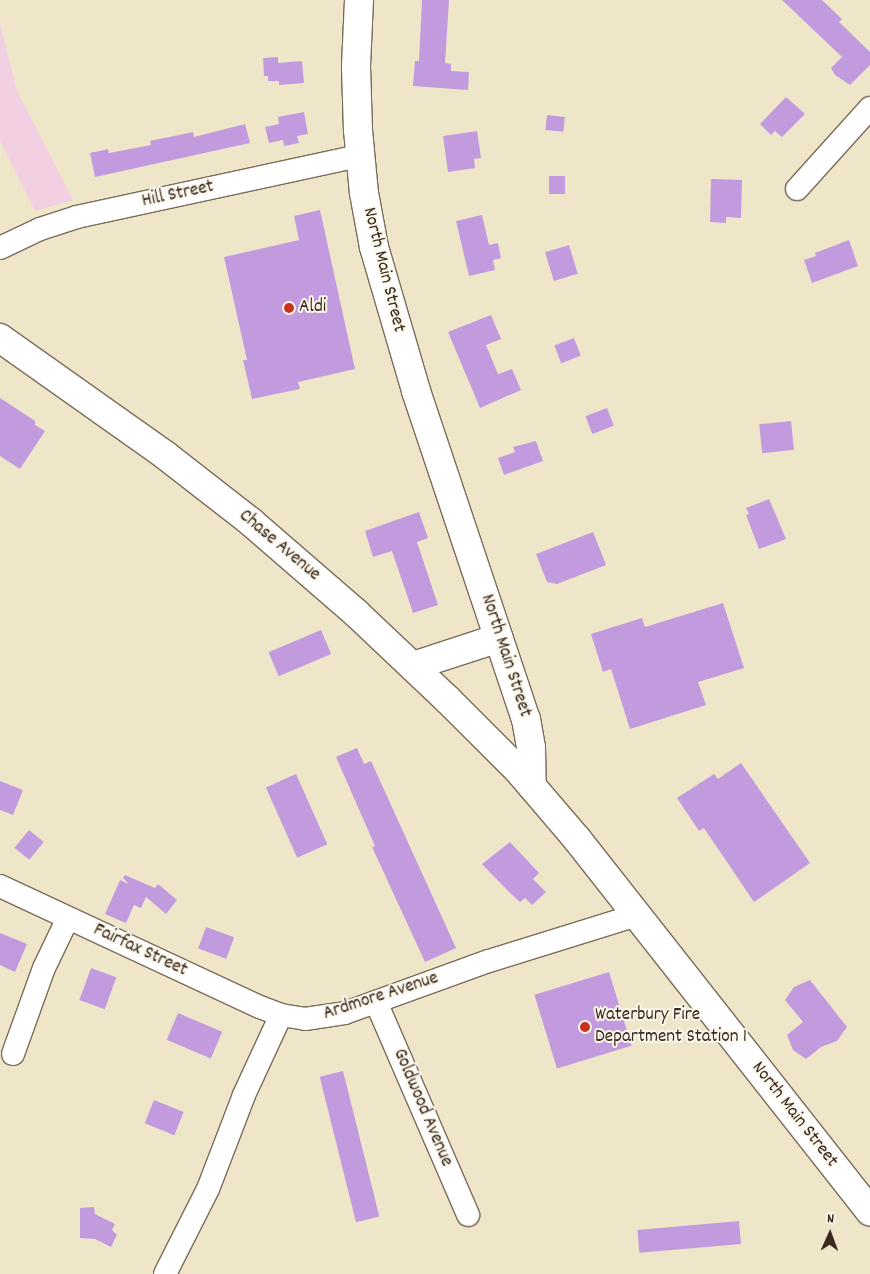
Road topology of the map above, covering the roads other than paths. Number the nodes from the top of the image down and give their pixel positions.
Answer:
1 (359, 0) edge
2 (870, 108) edge
3 (360, 156) junction
4 (796, 189) dead end
5 (0, 248) edge
6 (0, 338) edge
7 (499, 638) junction
8 (413, 666) junction
9 (532, 786) junction
10 (0, 886) edge
11 (637, 915) junction
12 (68, 918) junction
13 (376, 1002) junction
14 (281, 1015) junction
15 (13, 1054) dead end
16 (870, 1212) edge
17 (468, 1215) dead end
18 (165, 1274) edge

1 - 3 main road, North Main Street
2 - 4 street
3 - 5 street, Hill Street
3 - 7 main road, North Main Street
6 - 8 main road, Chase Avenue
7 - 8 main road
7 - 9 main road, North Main Street
8 - 9 main road, Chase Avenue
9 - 11 main road, North Main Street
10 - 12 street, Fairfax Street
11 - 13 street, Ardmore Avenue
11 - 16 main road, North Main Street
12 - 14 street, Fairfax Street
12 - 15 street
13 - 14 street, Ardmore Avenue
13 - 17 street, Goldwood Avenue
14 - 18 street

